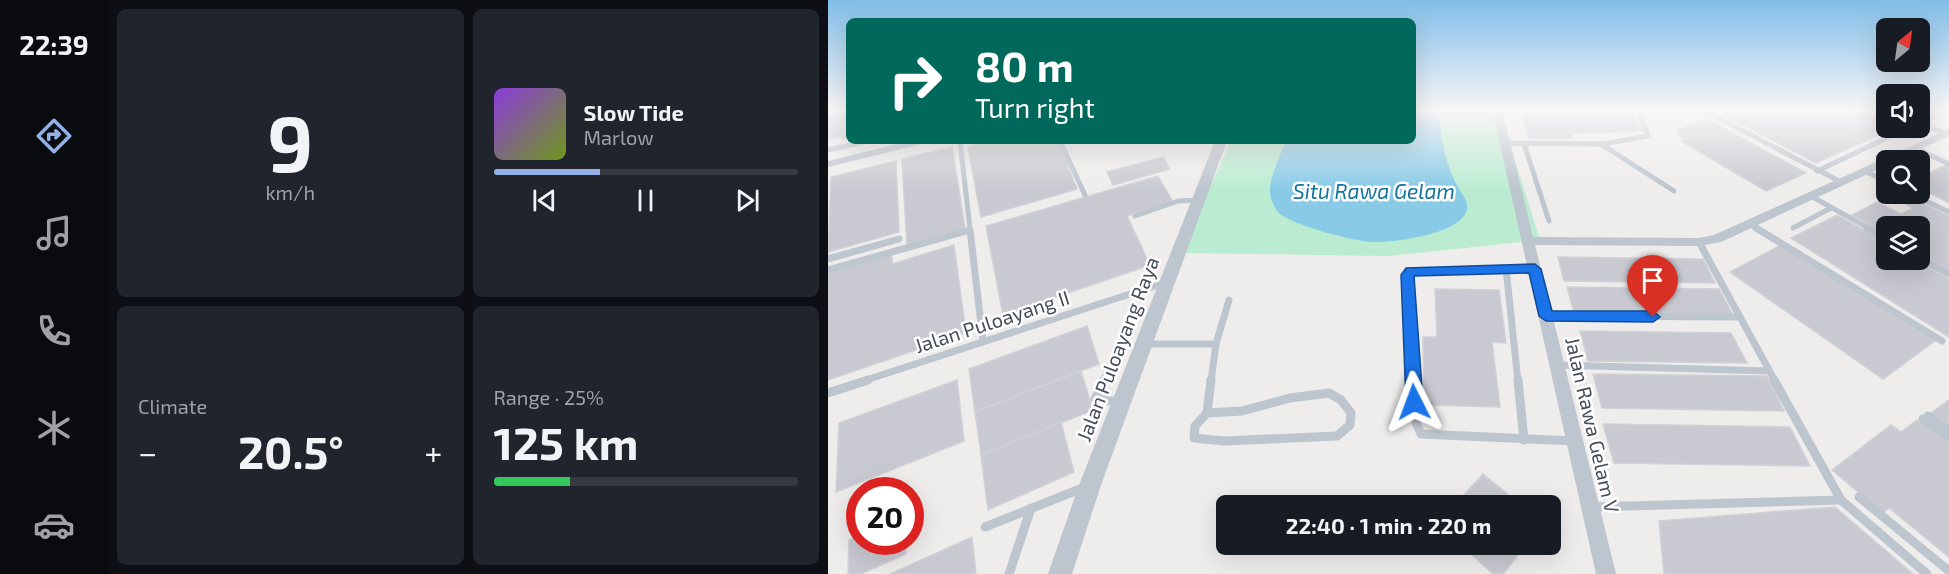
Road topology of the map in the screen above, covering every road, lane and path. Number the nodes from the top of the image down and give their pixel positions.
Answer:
1 (1504, 136) edge
2 (1648, 136) edge
3 (1751, 136) edge
4 (1941, 136) edge
5 (1887, 138) edge
6 (1506, 143) junction
7 (855, 144) edge
8 (910, 144) edge
9 (960, 144) edge
10 (1061, 144) edge
11 (1220, 144) edge
12 (1524, 144) junction
13 (1601, 144) junction
14 (1915, 148) junction
15 (828, 150) edge
16 (1911, 150) edge
17 (828, 164) edge
18 (1949, 164) edge
19 (1876, 166) edge
20 (1817, 171) junction
21 (1865, 171) junction
22 (1876, 176) edge
23 (1840, 182) junction
24 (1674, 191) dead end
25 (1085, 195) dead end
26 (1811, 196) junction
27 (1199, 200) junction
28 (1930, 203) edge
29 (1831, 208) junction
30 (1949, 212) edge
31 (1135, 216) dead end
32 (1549, 221) dead end
33 (1750, 224) junction
34 (1793, 228) dead end
35 (970, 230) junction
36 (1876, 233) edge
37 (899, 239) dead end
38 (1527, 241) junction
39 (1699, 242) junction
40 (828, 260) edge
41 (1930, 264) edge
42 (1506, 269) junction
43 (1535, 269) junction
44 (828, 270) edge
45 (1949, 274) edge
46 (1167, 282) junction
47 (1229, 300) dead end
48 (1546, 316) junction
49 (1738, 317) junction
50 (983, 341) junction
51 (1122, 341) dead end
52 (1942, 341) dead end
53 (1143, 344) junction
54 (1216, 344) junction
55 (1557, 365) junction
56 (1768, 371) junction
57 (828, 393) edge
58 (1121, 402) junction
59 (1207, 413) junction
60 (1949, 431) edge
61 (1949, 438) edge
62 (1524, 440) junction
63 (1575, 441) junction
64 (1090, 485) junction
65 (1859, 497) dead end
66 (1841, 500) junction
67 (1589, 507) junction
68 (1031, 508) junction
69 (985, 527) dead end
70 (1949, 571) edge
71 (1008, 574) edge
72 (1060, 574) edge
73 (1606, 574) edge
74 (1927, 574) edge

1 - 6 street, Jalan Rawa Gelam V
2 - 13 lane
3 - 20 lane
4 - 14 street
5 - 20 lane
6 - 12 lane
6 - 38 street, Jalan Rawa Gelam V
7 - 15 lane
8 - 17 street
9 - 35 lane
10 - 25 lane
11 - 27 street, Jalan Puloayang Raya
12 - 13 lane
12 - 32 lane
13 - 24 lane
14 - 16 street
14 - 18 lane
19 - 21 street
20 - 23 lane
21 - 22 lane
21 - 23 street
23 - 26 street
26 - 29 lane
26 - 33 street
27 - 31 lane
27 - 46 street, Jalan Puloayang Raya
28 - 30 lane
29 - 34 lane
29 - 36 lane
33 - 39 street
33 - 52 lane
35 - 44 lane
35 - 50 lane
37 - 40 lane
38 - 39 street
38 - 43 street, Jalan Rawa Gelam V
39 - 49 lane
41 - 45 lane
42 - 43 lane
42 - 62 lane
42 - 62 lane
43 - 48 street, Jalan Rawa Gelam V
46 - 50 lane, Jalan Puloayang II
46 - 53 street, Jalan Puloayang Raya
47 - 54 lane
48 - 49 lane
48 - 55 street, Jalan Rawa Gelam V
49 - 56 lane
50 - 57 lane, Jalan Puloayang II
51 - 58 lane
53 - 54 lane
53 - 58 street, Jalan Puloayang Raya
54 - 59 lane
55 - 56 lane
55 - 63 street, Jalan Rawa Gelam V
56 - 66 lane
58 - 64 street, Jalan Puloayang Raya
59 - 59 lane
60 - 61 lane
62 - 63 lane
63 - 67 street, Jalan Rawa Gelam V
64 - 68 lane
64 - 72 street, Jalan Puloayang Raya
65 - 70 lane
66 - 67 lane
66 - 74 lane
67 - 73 street, Jalan Rawa Gelam V
68 - 69 lane
68 - 71 lane

